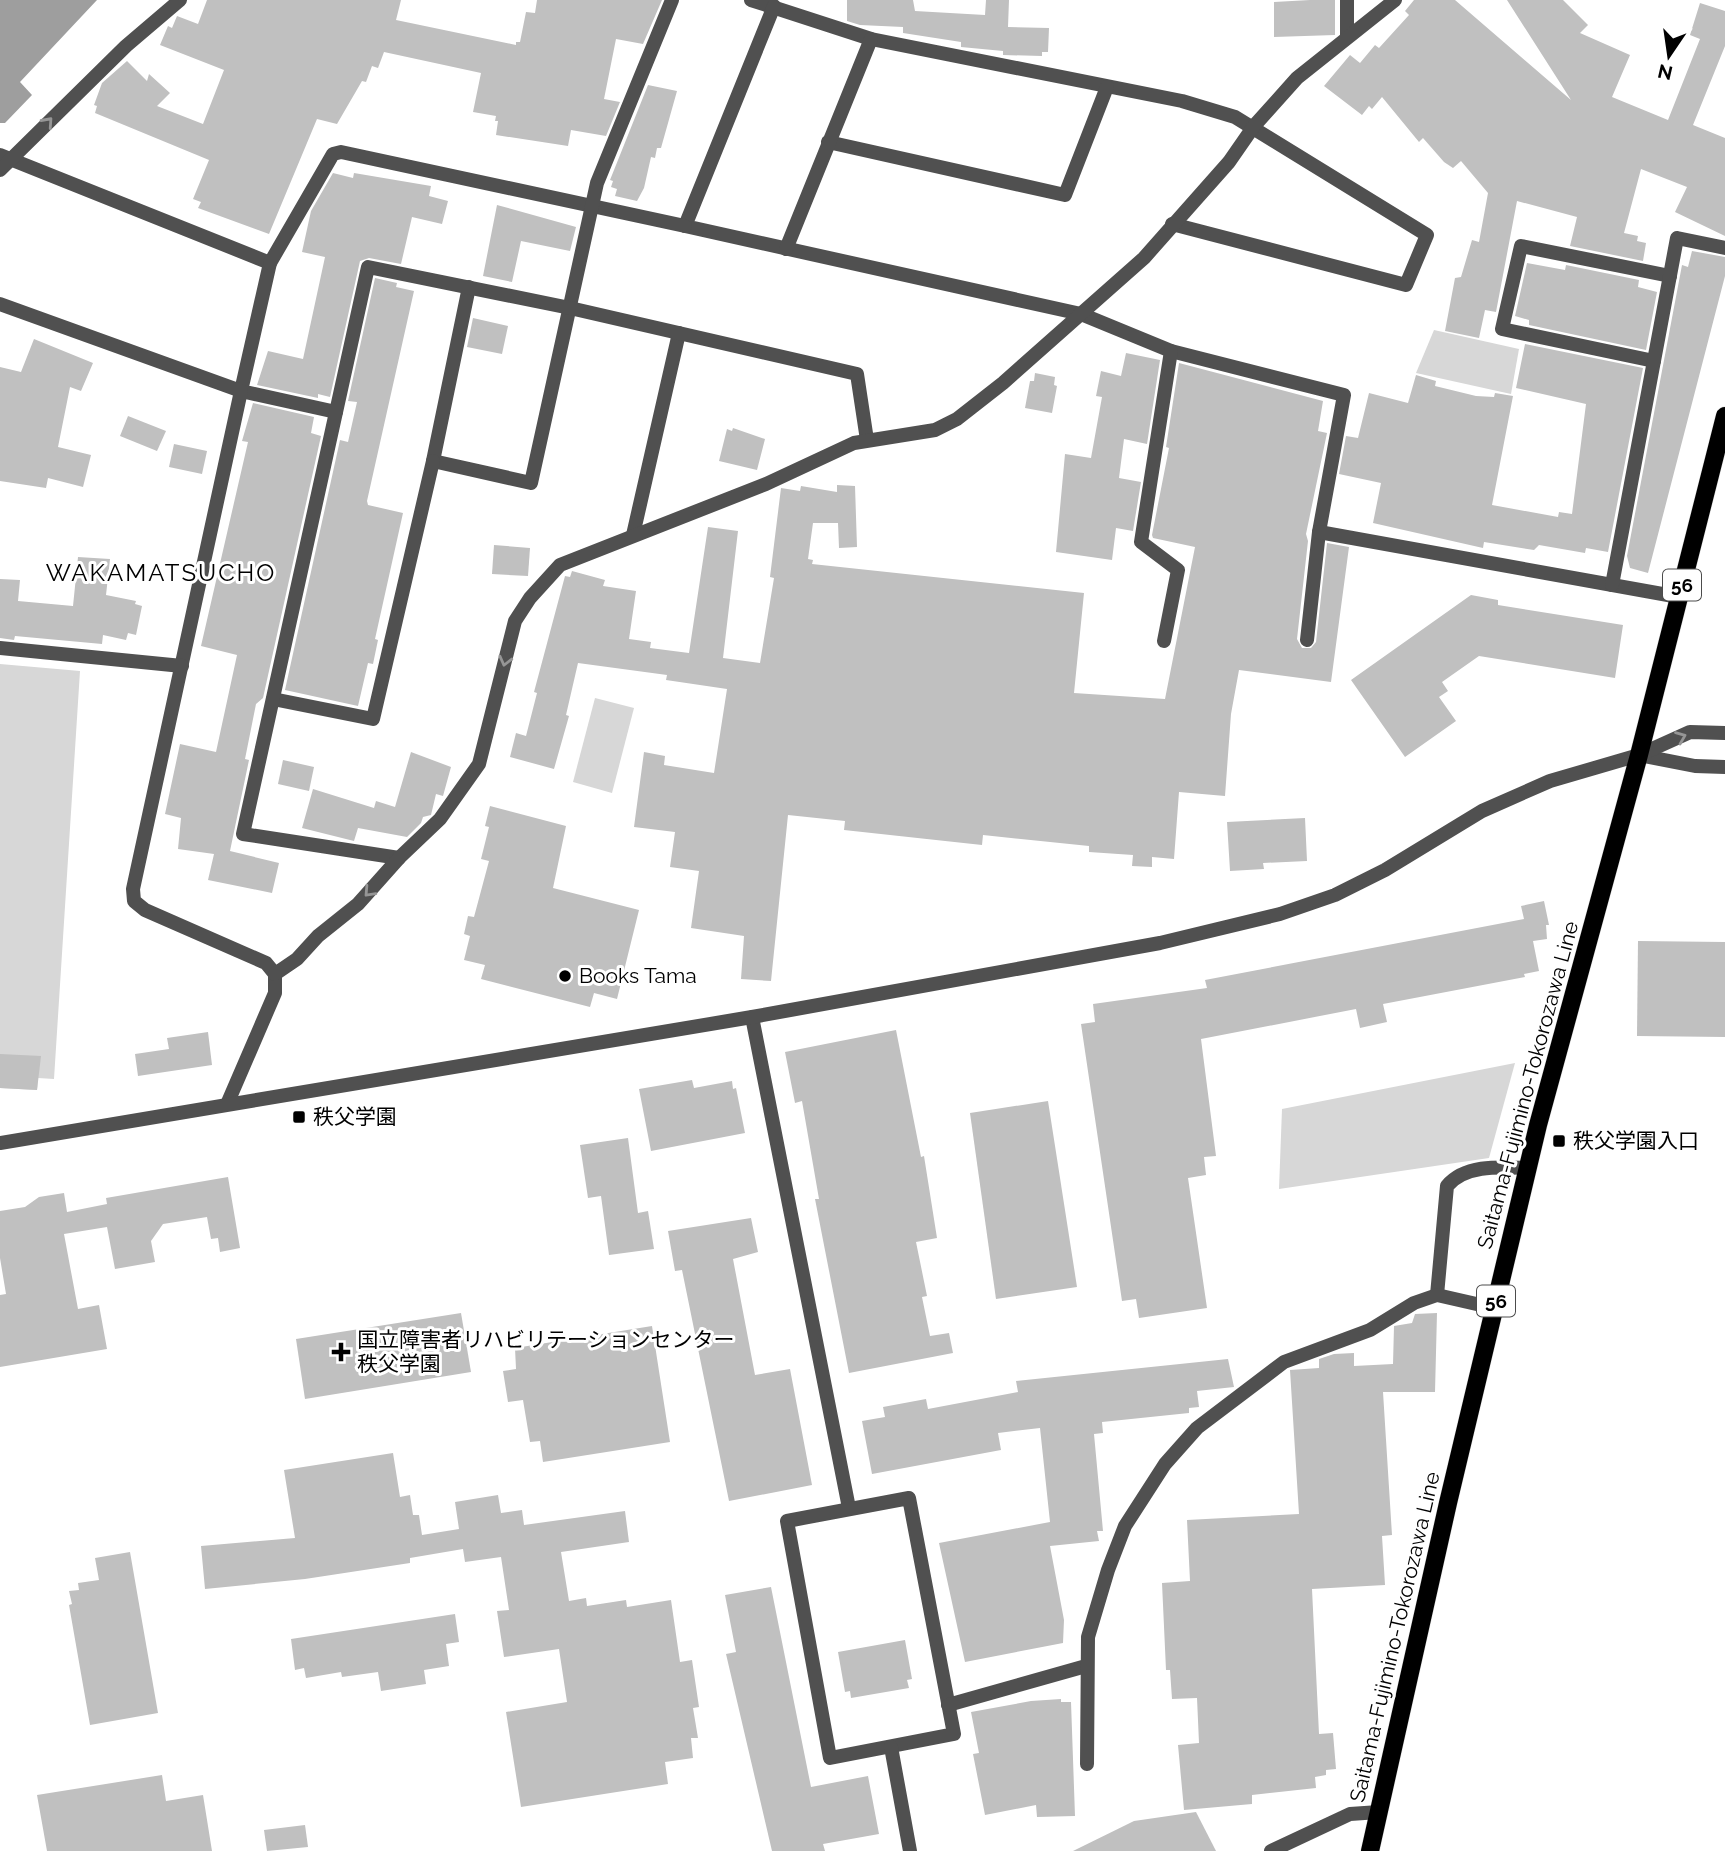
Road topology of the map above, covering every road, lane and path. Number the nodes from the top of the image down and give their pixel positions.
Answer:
1 (180, 0) edge
2 (672, 0) edge
3 (751, 0) edge
4 (1347, 0) edge
5 (1395, 0) edge
6 (774, 6) junction
7 (1348, 35) junction
8 (871, 39) junction
9 (1107, 87) junction
10 (1254, 126) junction
11 (828, 142) junction
12 (7, 157) edge
13 (0, 170) edge
14 (593, 205) junction
15 (1172, 224) junction
16 (685, 226) junction
17 (1725, 248) edge
18 (786, 249) junction
19 (270, 263) junction
20 (1670, 276) junction
21 (468, 287) junction
22 (0, 304) edge
23 (570, 308) junction
24 (1081, 314) junction
25 (679, 333) junction
26 (1171, 351) junction
27 (1654, 361) junction
28 (241, 391) junction
29 (336, 412) junction
30 (1725, 416) edge
31 (867, 440) junction
32 (433, 461) junction
33 (1319, 532) junction
34 (633, 535) junction
35 (1612, 585) junction
36 (1679, 597) junction
37 (1307, 640) dead end
38 (1164, 641) dead end
39 (0, 648) edge
40 (182, 666) junction
41 (273, 699) junction
42 (1725, 733) edge
43 (1639, 755) junction
44 (1725, 767) edge
45 (399, 858) junction
46 (275, 974) junction
47 (752, 1017) junction
48 (228, 1102) junction
49 (0, 1143) edge
50 (1527, 1168) junction
51 (1437, 1295) junction
52 (1494, 1307) junction
53 (849, 1508) junction
54 (1086, 1666) junction
55 (948, 1705) junction
56 (891, 1747) junction
57 (1087, 1764) dead end
58 (1379, 1812) junction
59 (910, 1851) edge
60 (1271, 1851) edge
61 (1370, 1851) edge

12 -> 1 street
2 - 14 street
3 - 6 street
4 - 7 street
5 - 7 street
6 - 8 street
6 - 16 street
7 - 10 street
8 - 9 street
8 - 11 street
9 - 10 street
9 - 11 street
10 - 15 street
10 - 15 street
11 - 18 street
12 - 13 street
12 - 19 street
14 - 16 street
14 - 19 street
14 - 23 street
15 - 24 street
16 - 18 street
17 - 20 street
18 - 24 street
19 - 28 street
20 - 27 street
20 - 27 street
21 - 23 street
21 - 29 street
21 - 32 street
22 - 28 street
23 - 25 street
23 - 32 street
24 - 26 street
24 - 31 street
25 - 31 street
25 - 34 street
26 - 33 street
26 - 38 street
27 - 35 street
28 - 29 street
28 - 40 street
29 - 41 street
30 - 36 main road, Saitama-Fujimino-Tokorozawa Line / 56
31 - 34 street
32 - 41 street
33 - 35 street
33 - 37 street
34 -> 45 street
35 - 36 street
36 - 43 main road, Saitama-Fujimino-Tokorozawa Line / 56
39 - 40 street
40 - 46 street
41 - 45 street
43 -> 42 street
43 - 44 street
43 - 47 street
43 - 50 main road, Saitama-Fujimino-Tokorozawa Line / 56
45 -> 46 street
46 - 48 street
47 - 48 street
47 - 53 street
48 - 49 street
50 - 51 street
50 - 52 main road, Saitama-Fujimino-Tokorozawa Line / 56
51 - 52 street
51 - 54 street
52 - 58 main road, Saitama-Fujimino-Tokorozawa Line / 56
53 - 55 street
53 - 56 street
54 - 55 street
54 - 57 street
55 - 56 street
56 - 59 street
58 - 60 street
58 - 61 main road, Saitama-Fujimino-Tokorozawa Line / 56

